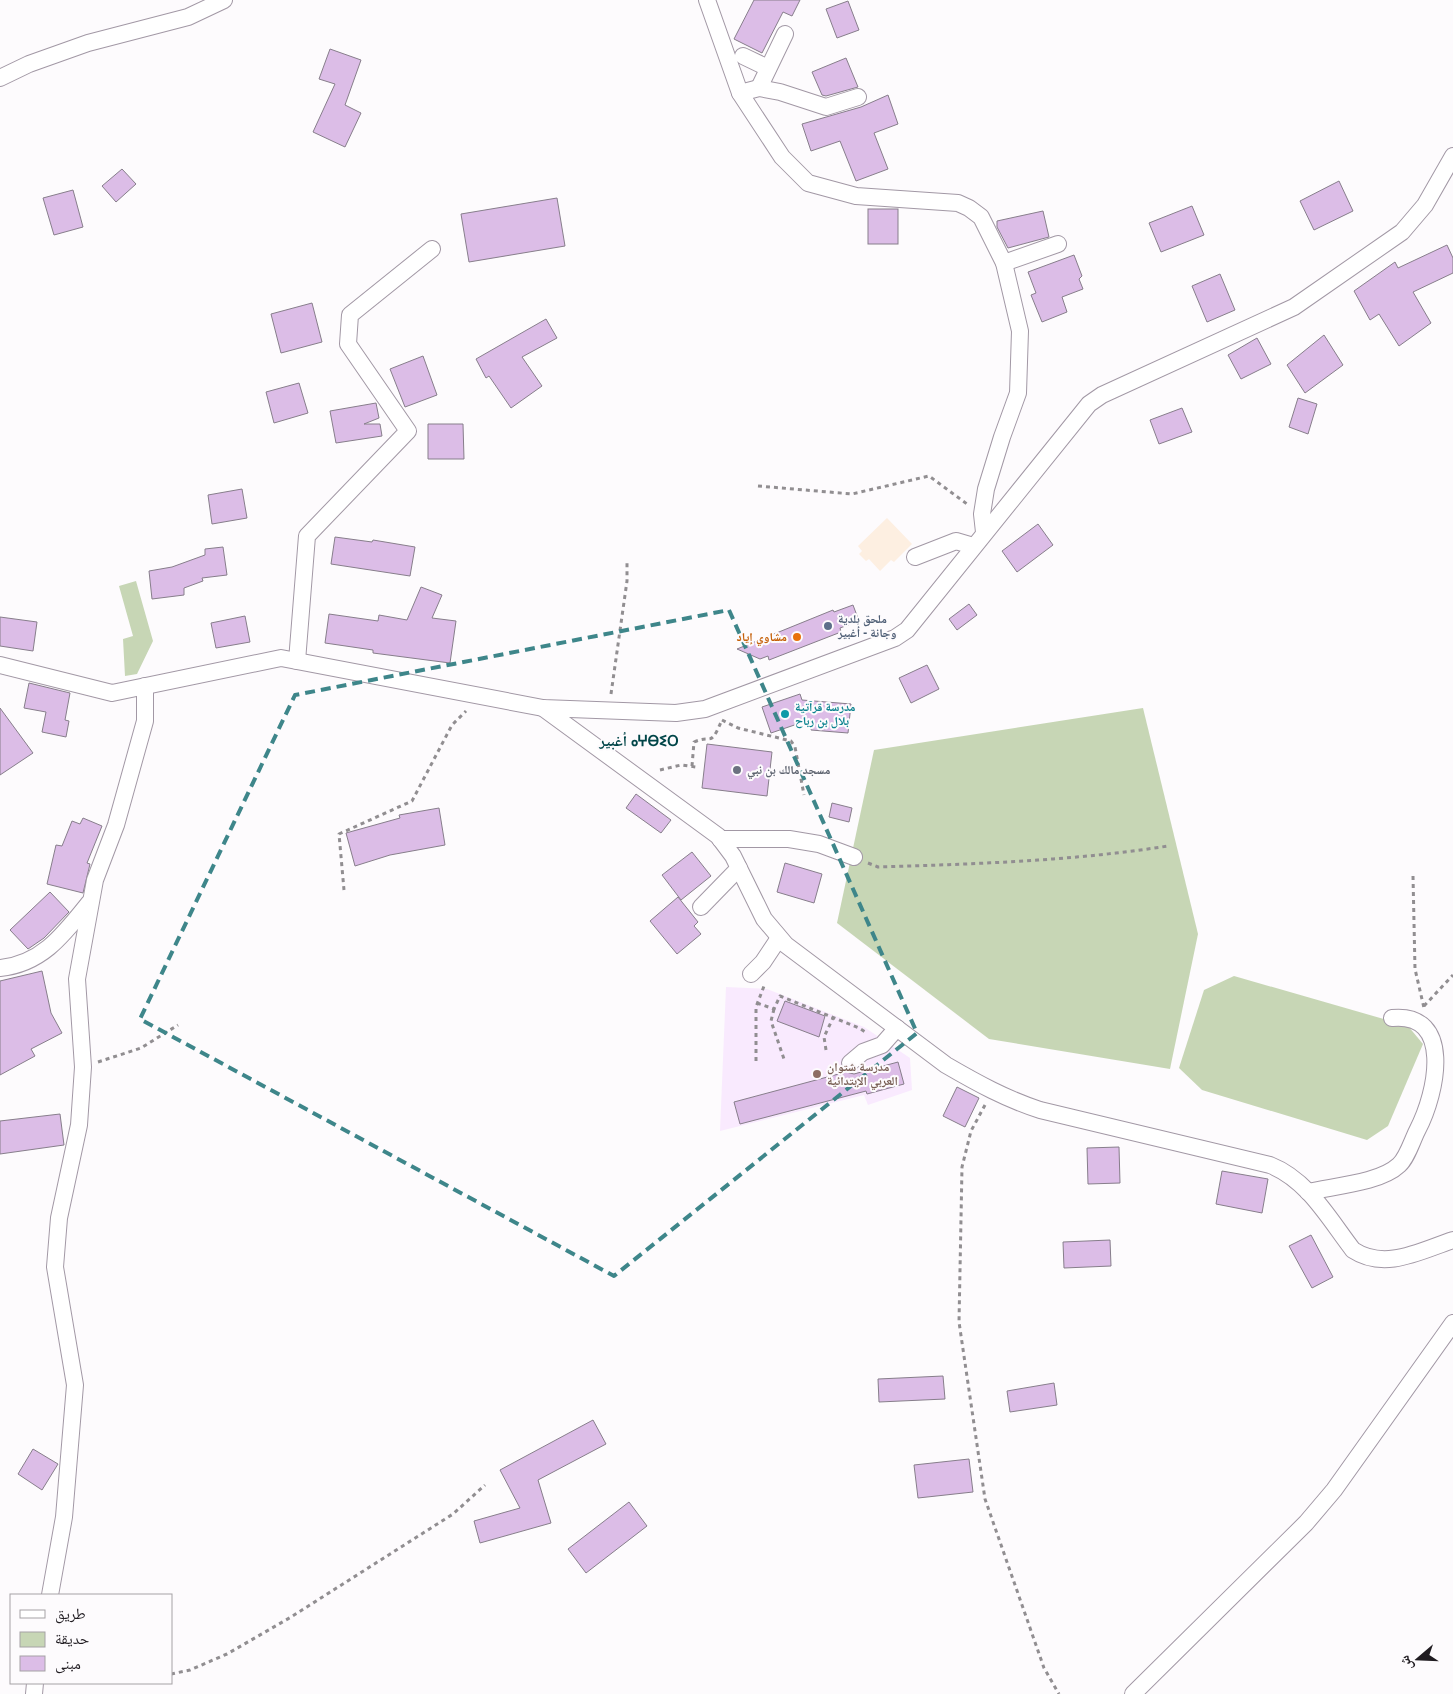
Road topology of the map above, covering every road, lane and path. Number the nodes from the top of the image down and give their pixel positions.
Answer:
1 (224, 0) edge
2 (707, 0) edge
3 (786, 34) dead end
4 (743, 56) dead end
5 (768, 68) junction
6 (0, 78) edge
7 (758, 88) junction
8 (740, 93) junction
9 (858, 97) dead end
10 (1453, 156) edge
11 (1058, 244) dead end
12 (432, 249) dead end
13 (1004, 263) junction
14 (758, 486) dead end
15 (982, 514) junction
16 (984, 532) junction
17 (973, 546) junction
18 (915, 557) dead end
19 (627, 562) dead end
20 (297, 661) junction
21 (0, 665) edge
22 (145, 686) junction
23 (480, 696) junction
24 (543, 708) junction
25 (608, 712) junction
26 (718, 713) junction
27 (660, 770) dead end
28 (804, 795) dead end
29 (720, 839) junction
30 (1168, 846) dead end
31 (854, 857) joint
32 (739, 868) junction
33 (1413, 876) dead end
34 (344, 890) dead end
35 (91, 902) junction
36 (701, 907) dead end
37 (778, 938) junction
38 (0, 968) edge
39 (1453, 975) edge
40 (758, 978) joint
41 (757, 1003) junction
42 (1423, 1006) junction
43 (774, 1009) junction
44 (833, 1018) junction
45 (1392, 1018) dead end
46 (1427, 1023) junction
47 (178, 1025) dead end
48 (897, 1028) junction
49 (882, 1044) junction
50 (826, 1050) dead end
51 (784, 1059) dead end
52 (756, 1061) dead end
53 (850, 1063) dead end
54 (83, 1067) junction
55 (993, 1092) junction
56 (1308, 1192) junction
57 (1453, 1240) edge
58 (1453, 1323) edge
59 (485, 1485) dead end
60 (50, 1594) edge
61 (172, 1674) edge
62 (1059, 1694) edge
63 (1133, 1694) edge

1 - 6 street
2 - 8 street
3 - 5 street
4 - 5 street
5 - 7 street
7 - 8 street
7 - 9 street
8 - 13 street
10 - 16 street
11 - 13 street
12 - 20 street
13 - 15 street
14 - 15 path
15 - 16 street
16 - 17 street
17 - 18 street
17 - 26 street
19 - 25 path
20 - 22 street
20 - 23 street
21 - 22 street
22 - 35 street
23 - 24 street
23 - 34 path
24 - 25 street
24 - 29 street
25 - 26 street
26 - 27 path
26 - 28 path
29 - 31 street
29 - 32 street
30 - 31 path
32 - 36 street
32 - 37 street
33 - 42 path
35 - 38 street
35 - 54 street
37 - 40 street
37 - 48 street
39 - 42 path
40 - 41 path
41 - 43 path
41 - 52 path
42 - 46 path
43 - 44 path
43 - 51 path
44 - 49 path
44 - 50 path
45 - 46 street
46 - 56 street
47 - 54 path
48 - 49 street
48 - 55 street
49 - 53 street
54 - 60 street
55 - 56 street
55 - 62 path
56 - 57 street
58 - 63 street
59 - 61 path

